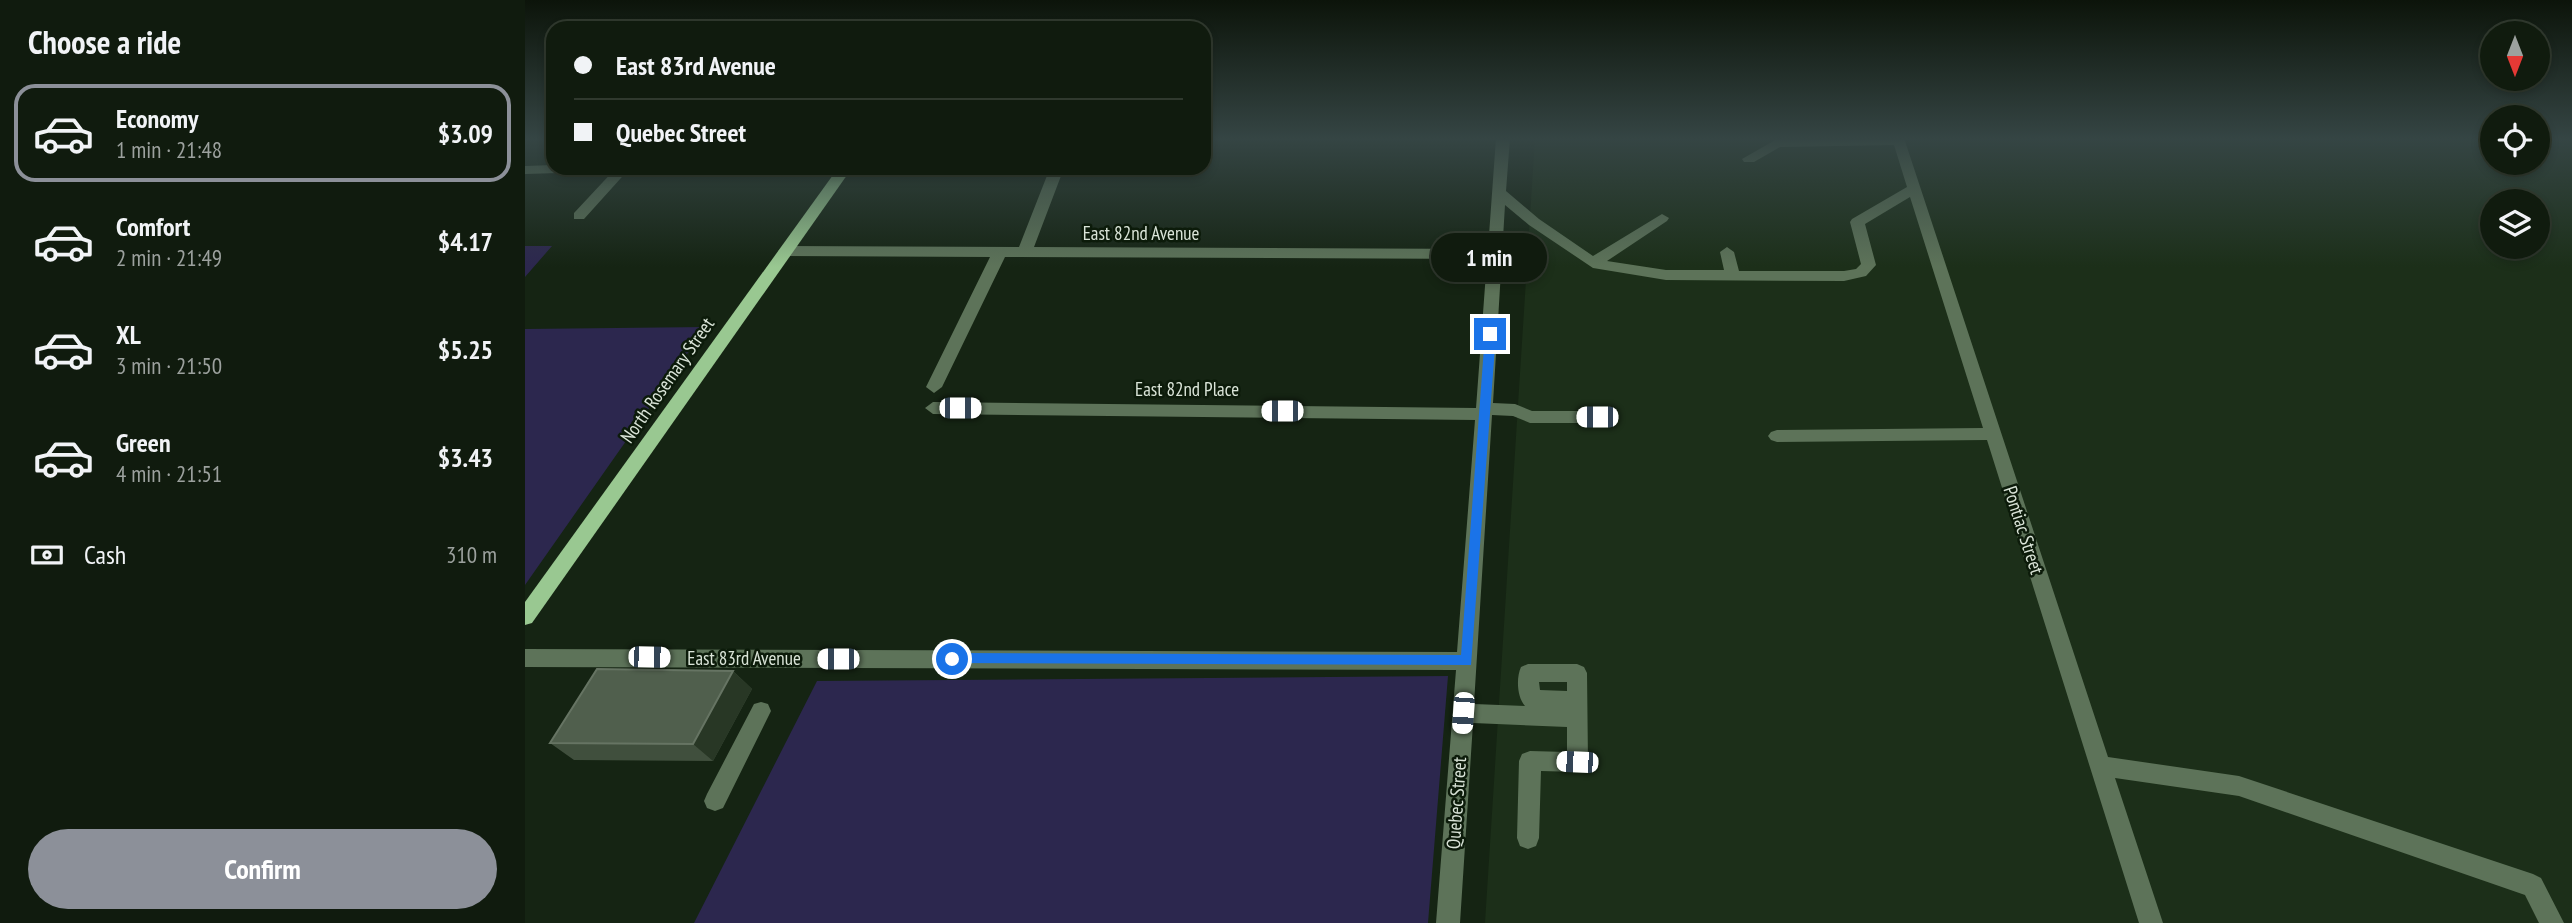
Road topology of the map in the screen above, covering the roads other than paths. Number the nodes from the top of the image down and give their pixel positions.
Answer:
1 (611, 181) edge
2 (836, 181) edge
3 (1052, 181) edge
4 (1501, 181) edge
5 (1911, 181) edge
6 (1914, 189) junction
7 (1500, 193) junction
8 (579, 216) dead end
9 (1662, 218) dead end
10 (785, 251) junction
11 (999, 251) junction
12 (1024, 251) junction
13 (1727, 252) dead end
14 (1496, 254) junction
15 (1593, 263) junction
16 (1732, 275) junction
17 (934, 387) dead end
18 (933, 408) dead end
19 (1483, 412) junction
20 (1597, 417) dead end
21 (1993, 434) junction
22 (1777, 436) dead end
23 (525, 617) edge
24 (525, 658) edge
25 (1467, 661) junction
26 (761, 710) dead end
27 (1463, 713) junction
28 (2101, 766) junction
29 (715, 801) dead end
30 (1528, 838) dead end
31 (1448, 923) edge
32 (2151, 923) edge
33 (2552, 923) edge

1 - 8 street
2 - 10 main road, North Rosemary Street
3 - 12 street
4 - 7 street, Quebec Street
5 - 6 street, Pontiac Street
6 - 16 street
6 - 21 street, Pontiac Street
7 - 14 street, Quebec Street
7 - 15 street
9 - 15 street
10 - 11 street, East 82nd Avenue
10 - 23 main road, North Rosemary Street
11 - 12 street, East 82nd Avenue
11 - 17 street
12 - 14 street, East 82nd Avenue
13 - 16 street
14 - 19 street, Quebec Street
15 - 16 street
18 - 19 street, East 82nd Place
19 - 20 street, East 82nd Place
19 - 25 street, Quebec Street
21 - 22 street
21 - 28 street, Pontiac Street
24 - 25 street, East 83rd Avenue
25 - 27 street, Quebec Street
26 - 29 street
27 - 30 street
27 - 31 street, Quebec Street
28 - 32 street, Pontiac Street
28 - 33 street

